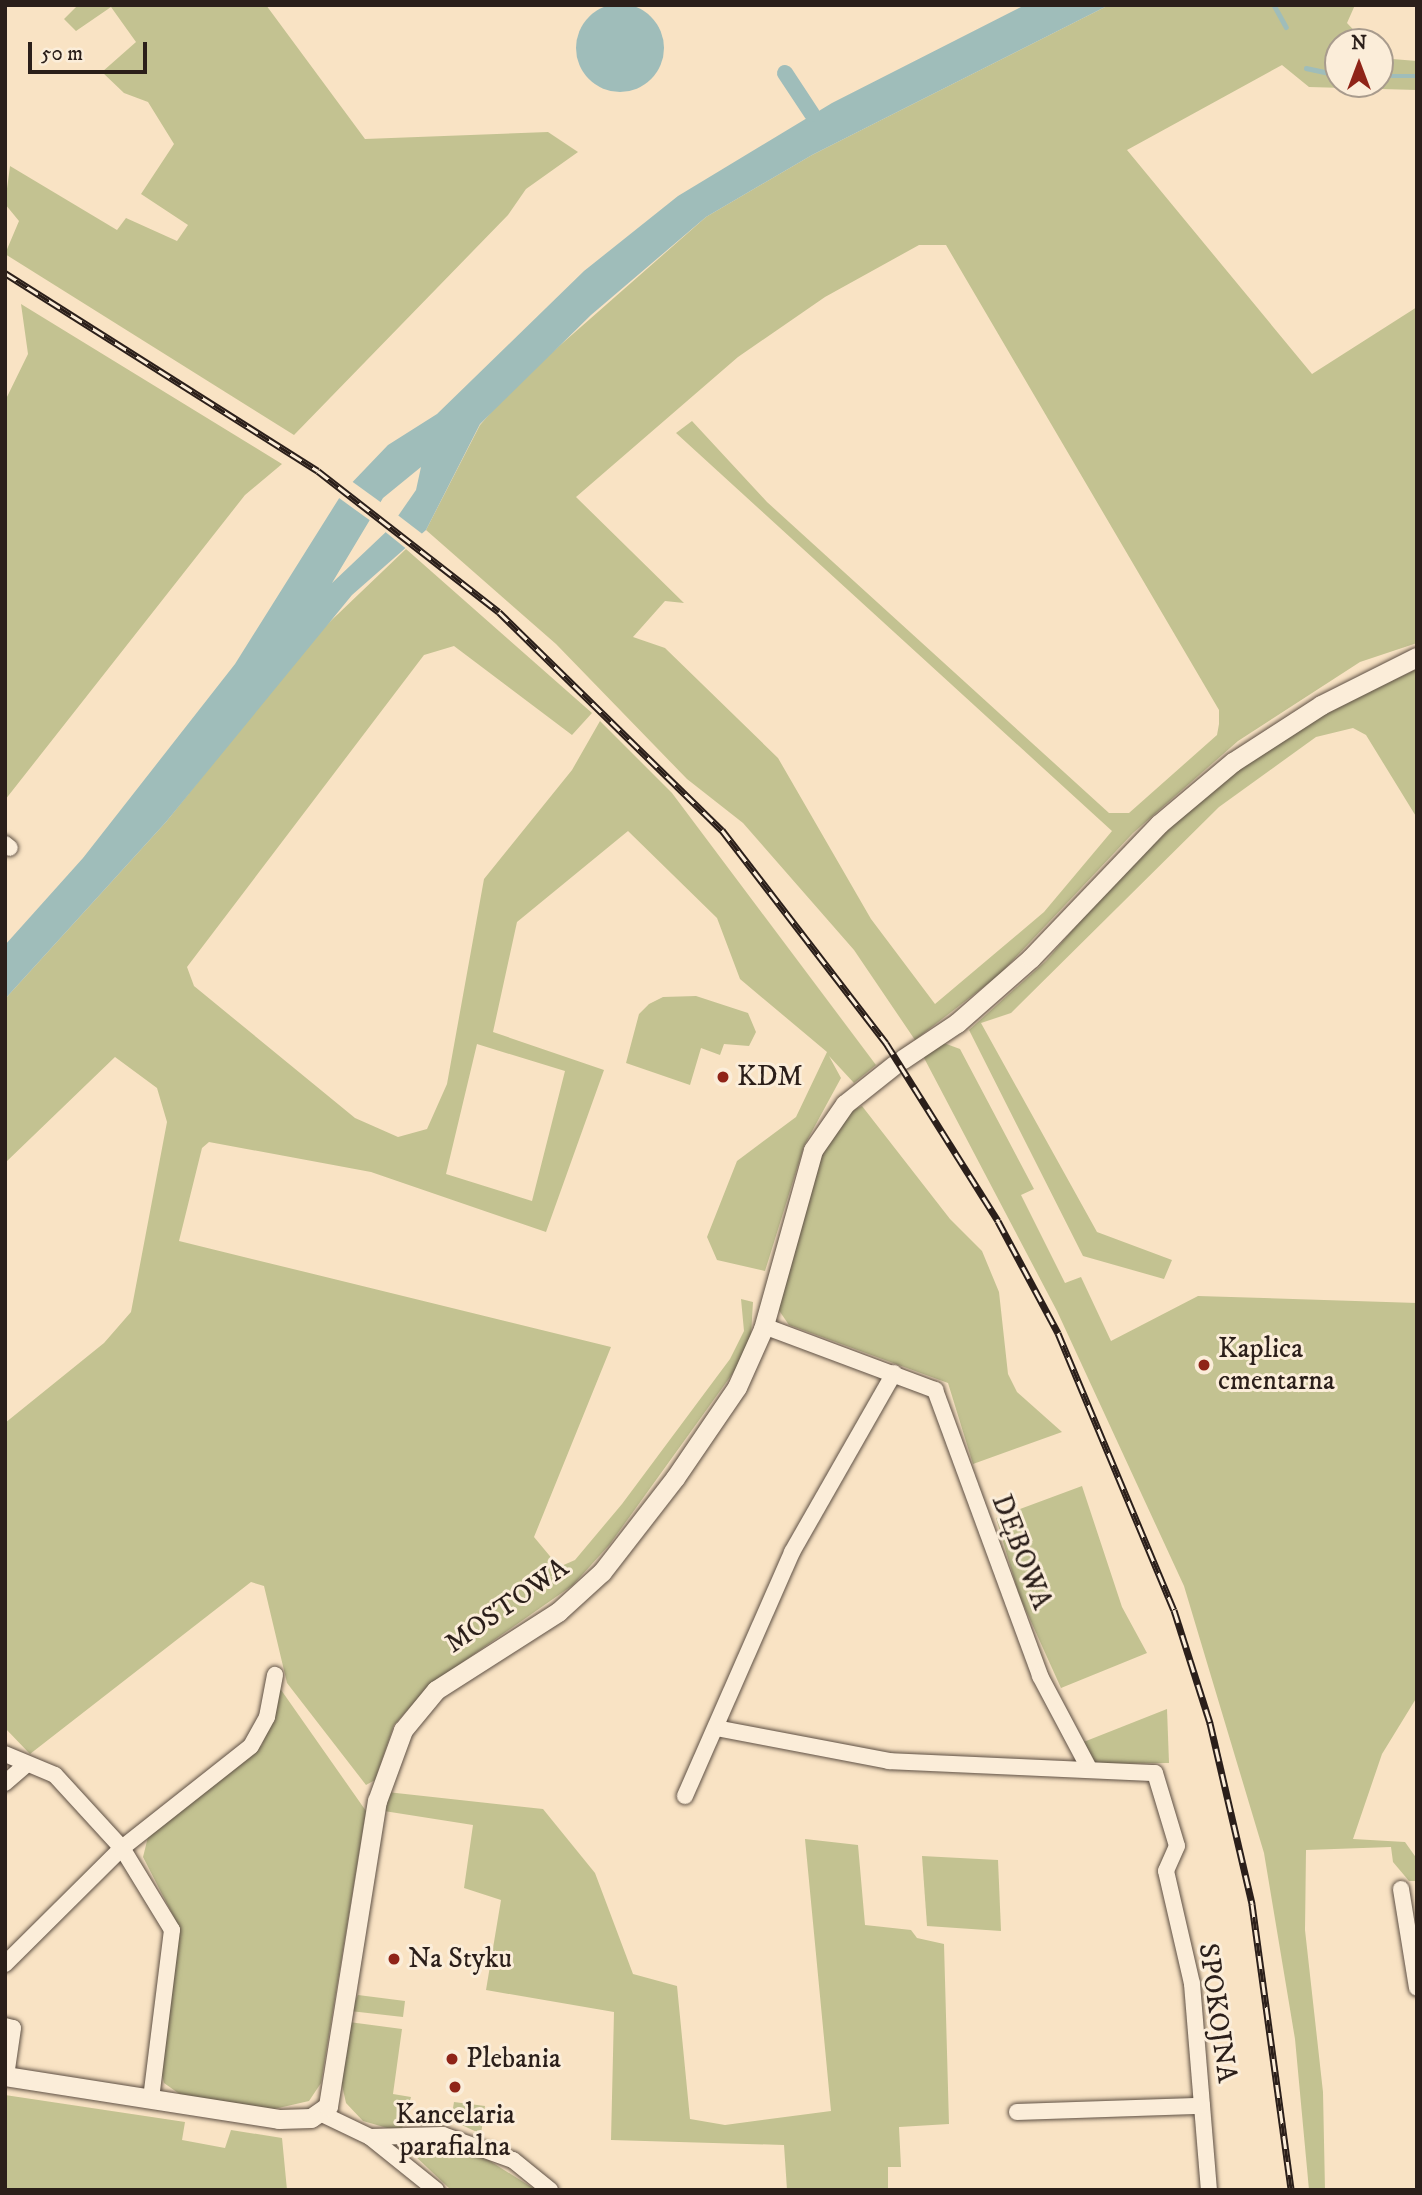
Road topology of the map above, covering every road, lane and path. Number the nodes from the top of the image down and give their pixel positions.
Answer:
1 (1417, 657) edge
2 (764, 1326) junction
3 (894, 1373) junction
4 (275, 1675) dead end
5 (716, 1728) junction
6 (5, 1754) edge
7 (26, 1765) junction
8 (1089, 1768) junction
9 (5, 1783) edge
10 (685, 1796) dead end
11 (122, 1848) junction
12 (1401, 1889) dead end
13 (5, 1964) edge
14 (1417, 1988) edge
15 (5, 2026) edge
16 (6, 2076) edge
17 (151, 2098) junction
18 (1202, 2106) junction
19 (1017, 2112) dead end
20 (320, 2113) junction
21 (370, 2137) junction
22 (436, 2190) edge
23 (550, 2190) edge
24 (1209, 2190) edge

1 - 2 street, MOSTOWA
2 - 3 street, DĘBOWA
2 - 20 street, MOSTOWA
3 - 5 street
3 - 8 street, DĘBOWA
4 - 11 street
5 - 8 street
5 - 10 street
6 - 7 street
7 - 9 street
7 - 11 street
8 - 18 street, SPOKOJNA
11 - 13 street
11 - 17 street
12 - 14 street
15 - 16 street
16 - 17 street
17 - 20 street
18 - 19 street
18 - 24 street, SPOKOJNA
20 - 21 street
21 - 22 street
21 - 23 street

